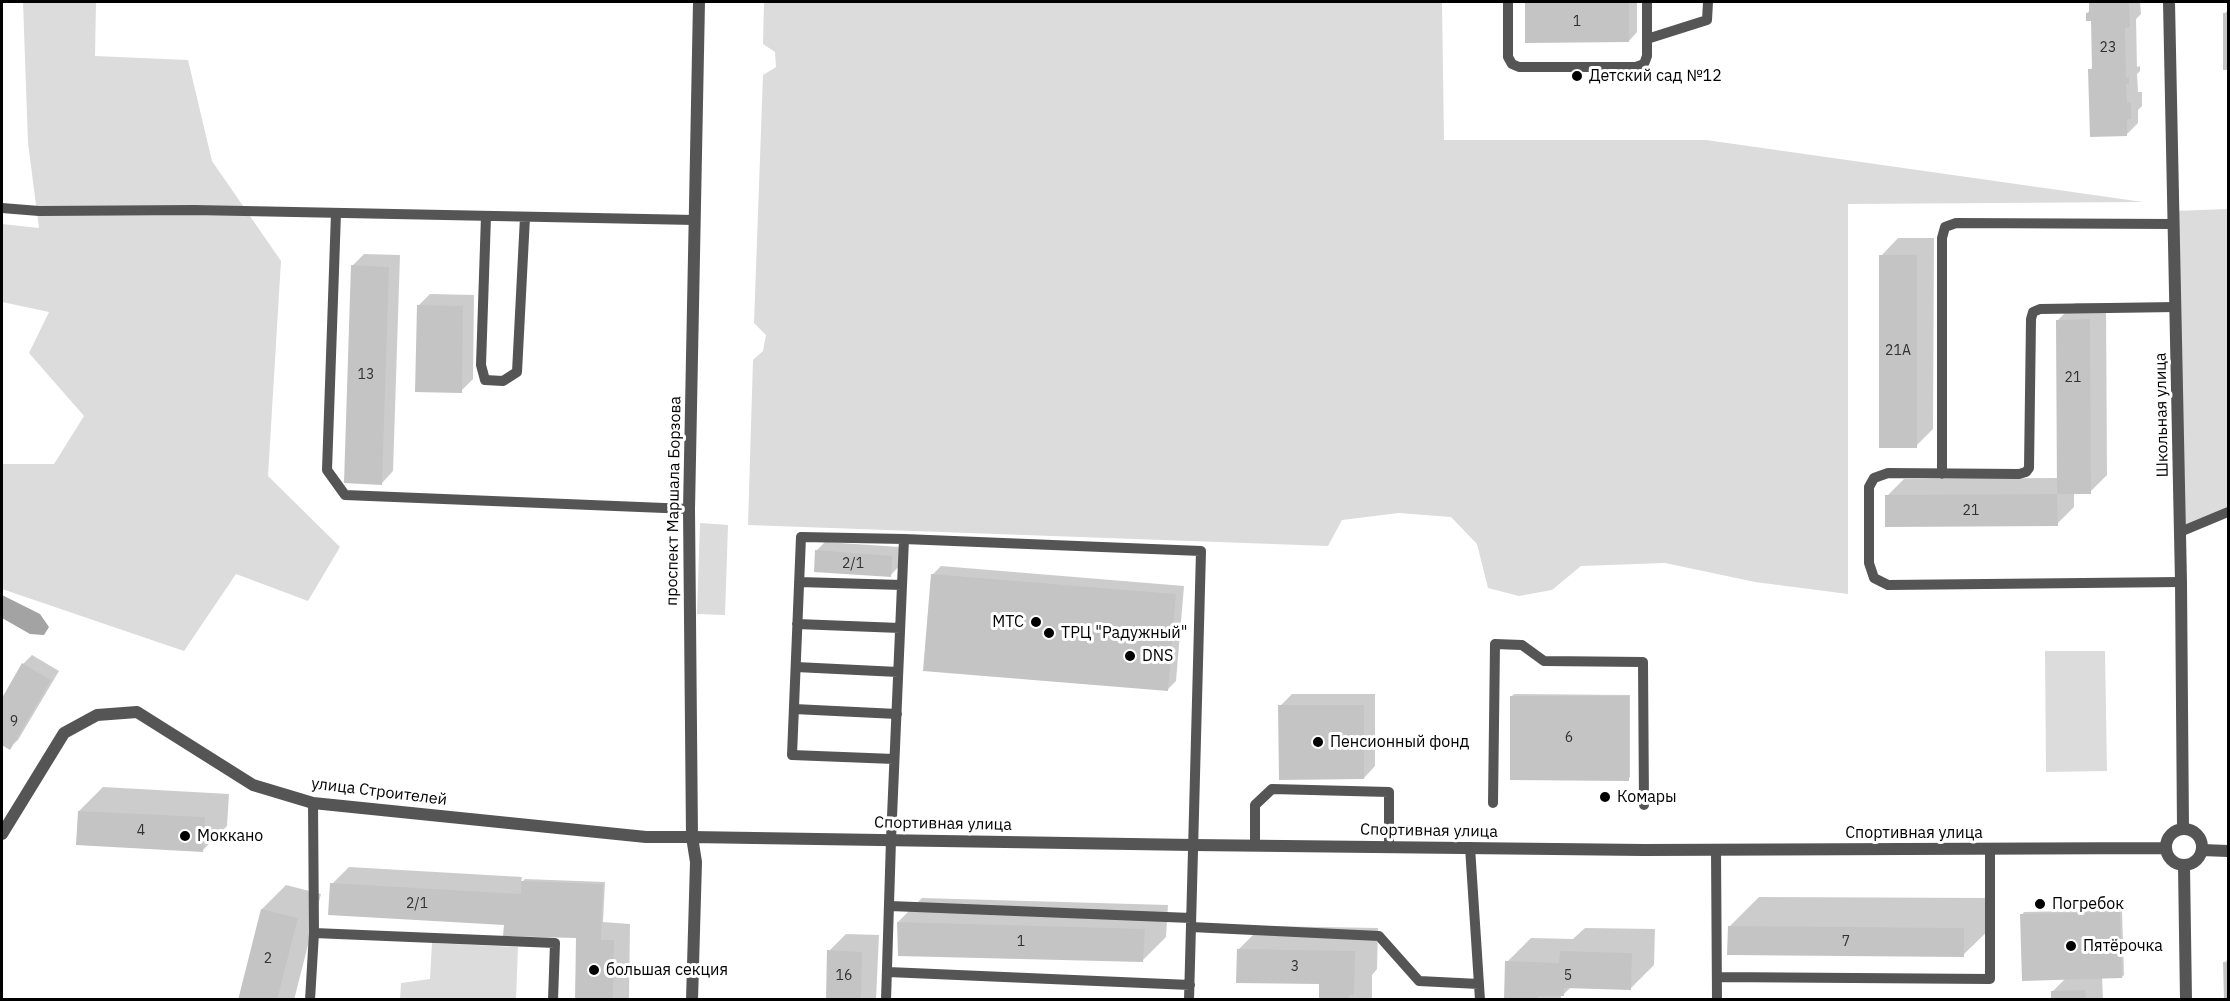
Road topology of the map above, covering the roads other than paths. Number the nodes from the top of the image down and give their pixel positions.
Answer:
1 (699, 2) edge
2 (1508, 2) edge
3 (1647, 2) edge
4 (1708, 2) edge
5 (2169, 2) edge
6 (1647, 39) junction
7 (2, 208) edge
8 (336, 213) junction
9 (486, 216) junction
10 (525, 217) junction
11 (695, 220) junction
12 (2174, 224) junction
13 (2176, 307) junction
14 (1942, 474) junction
15 (689, 509) junction
16 (2229, 512) edge
17 (2180, 532) junction
18 (904, 540) junction
19 (799, 582) junction
20 (2181, 582) junction
21 (902, 585) junction
22 (797, 624) junction
23 (900, 628) junction
24 (795, 667) junction
25 (898, 672) junction
26 (794, 709) junction
27 (897, 714) junction
28 (894, 759) junction
29 (313, 803) junction
30 (1494, 803) dead end
31 (1644, 805) dead end
32 (2183, 828) junction
33 (2, 834) edge
34 (692, 837) junction
35 (891, 840) junction
36 (1193, 845) junction
37 (1255, 846) junction
38 (1389, 847) junction
39 (1470, 848) junction
40 (2165, 848) junction
41 (1990, 849) junction
42 (1716, 850) junction
43 (2202, 850) junction
44 (2229, 851) edge
45 (2184, 866) junction
46 (890, 906) junction
47 (1191, 923) junction
48 (314, 933) junction
49 (888, 972) junction
50 (1717, 977) junction
51 (1190, 984) junction
52 (1479, 984) junction
53 (310, 999) edge
54 (553, 999) edge
55 (692, 999) edge
56 (886, 999) edge
57 (1189, 999) edge
58 (1480, 999) edge
59 (1718, 999) edge
60 (2186, 999) edge

1 - 11 street, проспект Маршала Борзова
2 - 6 lane
3 - 6 lane
4 - 6 lane
5 - 12 street, Школьная улица
7 - 8 lane
8 - 9 lane
8 - 15 lane
9 - 10 lane
9 - 10 lane
10 - 11 lane
11 - 15 street, проспект Маршала Борзова
12 - 13 street, Школьная улица
12 - 14 lane
13 - 14 lane
13 - 17 street, Школьная улица
14 - 20 lane
15 - 34 street, проспект Маршала Борзова
16 - 17 lane
17 - 20 street, Школьная улица
18 - 19 lane
18 - 21 lane
18 - 36 lane
19 - 21 lane
19 - 22 lane
20 - 32 street, Школьная улица
21 - 23 lane
22 - 23 lane
22 - 24 lane
23 - 25 lane
24 - 25 lane
24 - 26 lane
25 - 27 lane
26 - 27 lane
26 - 28 lane
27 - 28 lane
28 - 35 lane
29 - 33 street, улица Строителей
29 - 34 street, улица Строителей
29 - 48 lane
30 - 31 lane
32 - 40 street
32 - 43 street
34 - 35 street, Спортивная улица
34 - 55 street, проспект Маршала Борзова
35 - 36 street, Спортивная улица
35 - 46 lane
36 - 37 street, Спортивная улица
36 - 47 lane
37 - 38 street, Спортивная улица
37 - 38 lane
38 - 39 street, Спортивная улица
39 - 42 street, Спортивная улица
39 - 52 lane
40 - 41 street, Спортивная улица
40 - 45 street
41 - 42 street, Спортивная улица
41 - 50 lane
42 - 50 lane
43 - 44 street
43 - 45 street
45 - 60 street
46 - 47 lane
46 - 49 lane
47 - 51 lane
47 - 52 lane
48 - 53 lane
48 - 54 lane
49 - 51 lane
49 - 56 lane
50 - 59 lane
51 - 57 lane
52 - 58 lane

